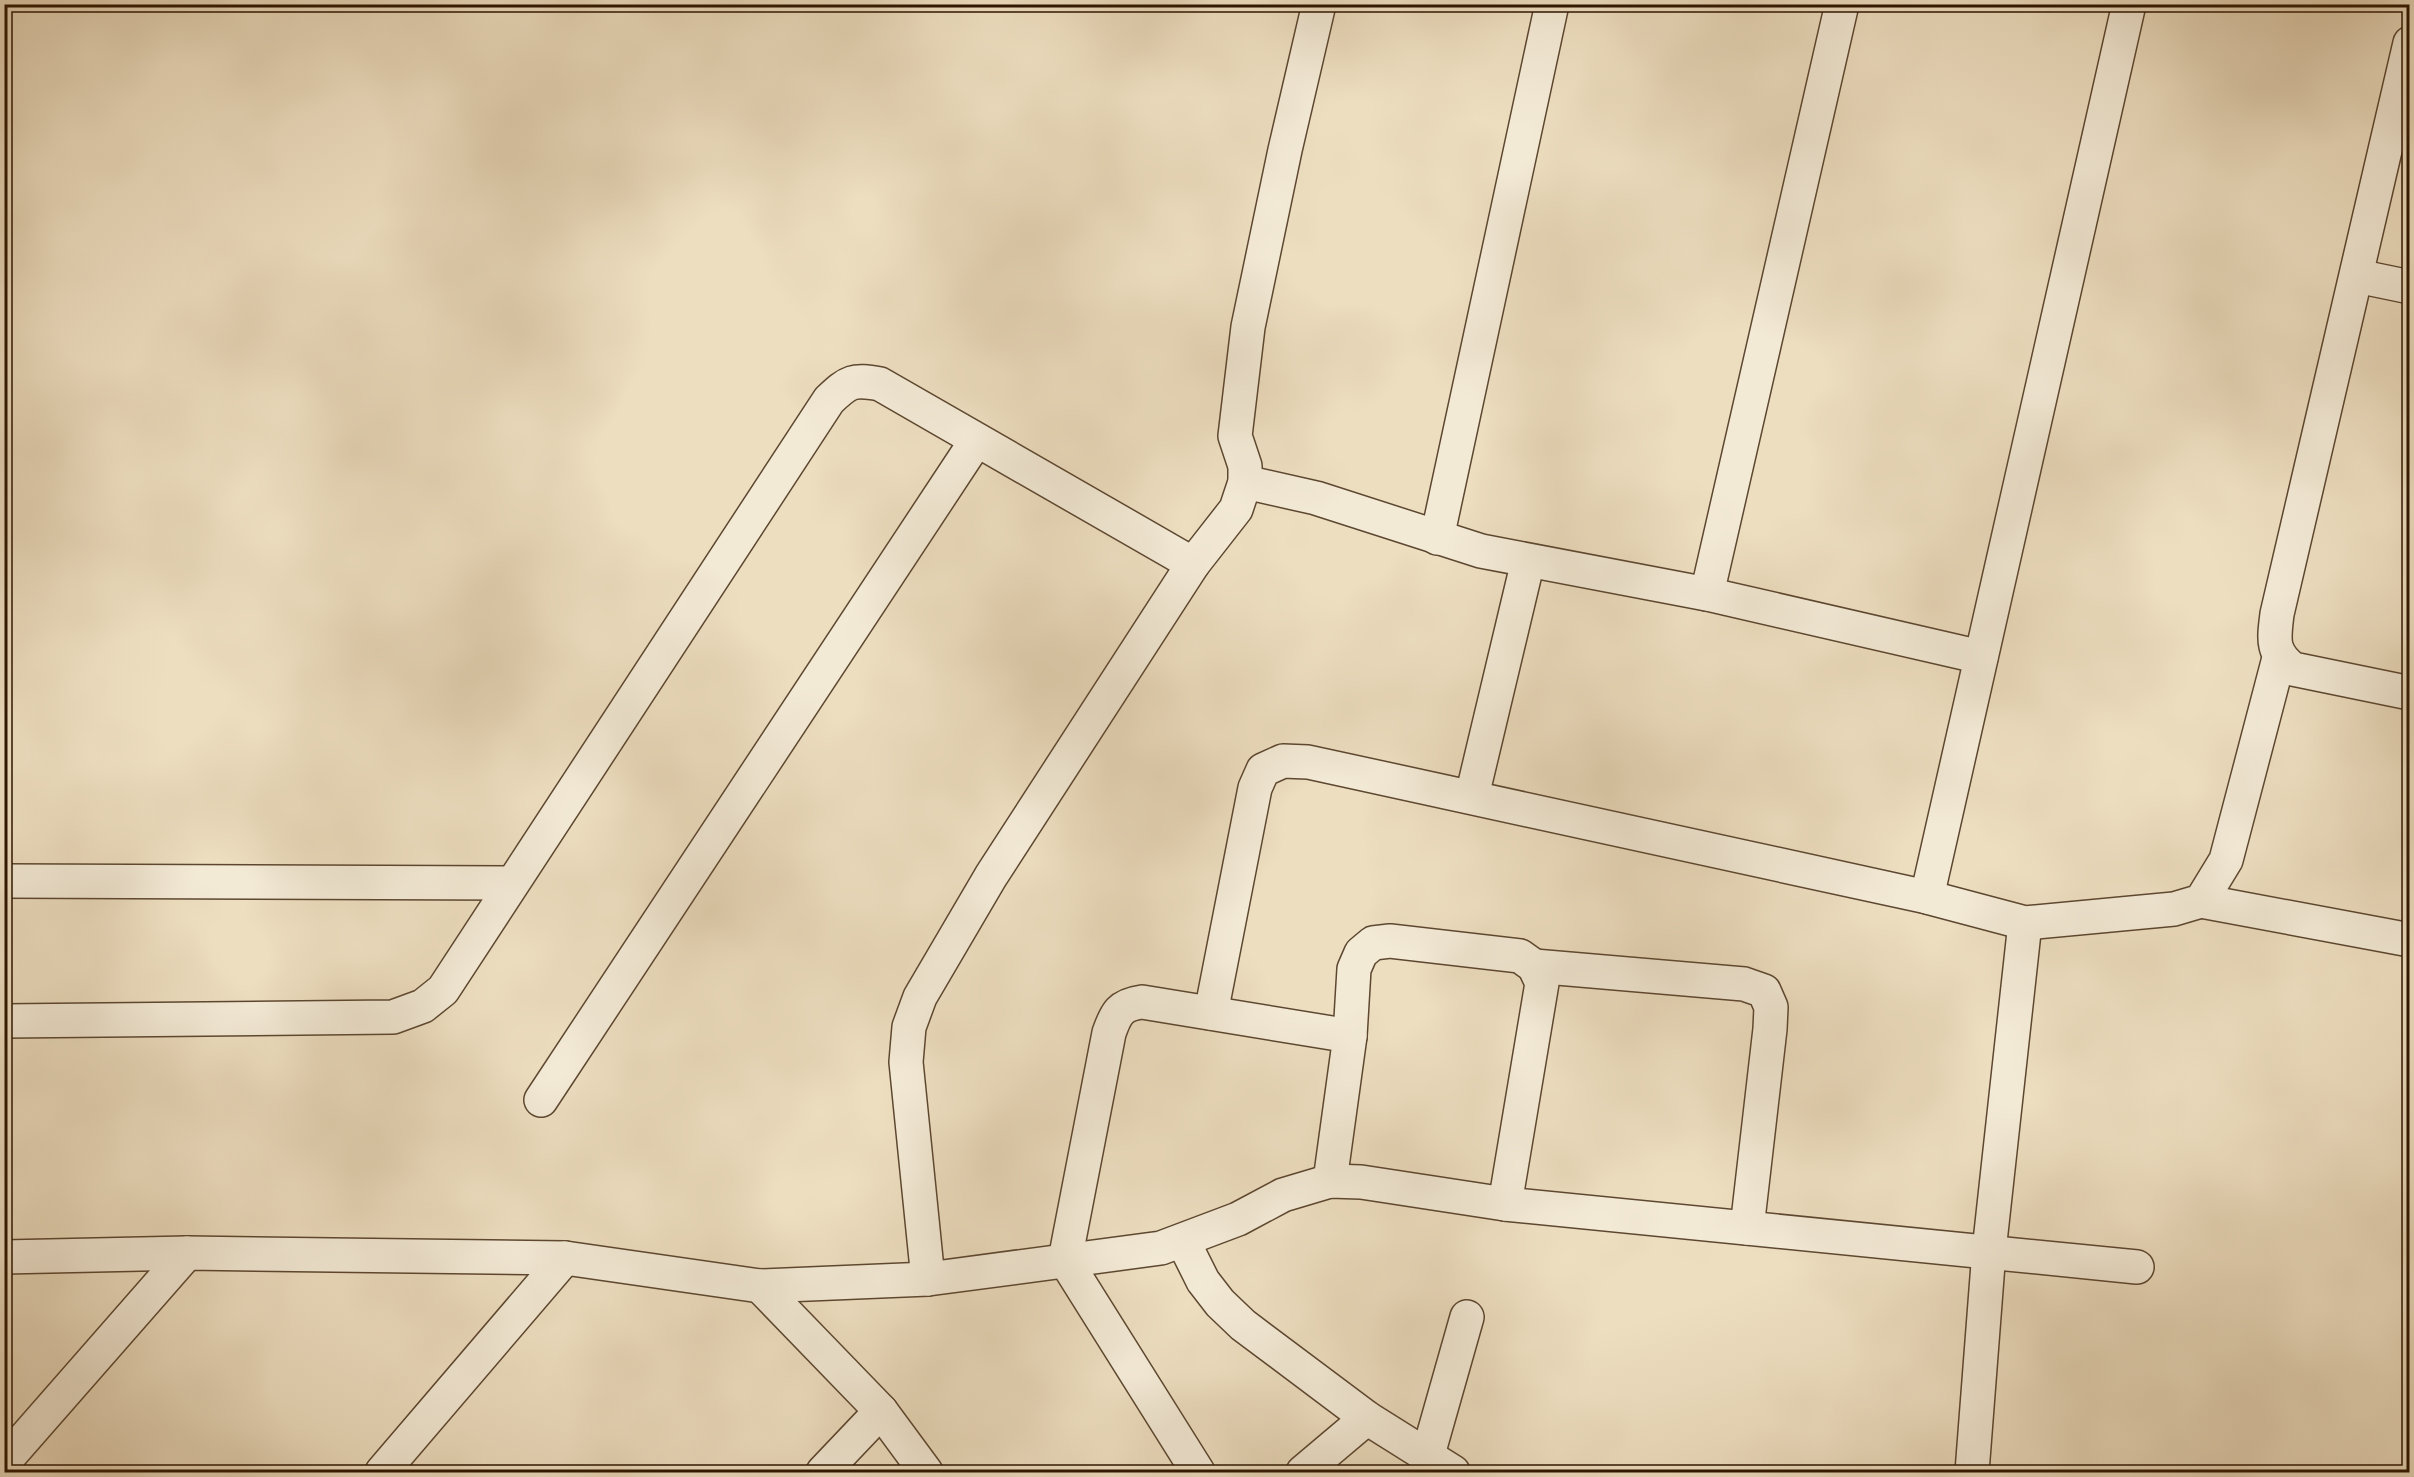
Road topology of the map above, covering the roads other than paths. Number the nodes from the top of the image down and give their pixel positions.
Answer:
1 (1319, 4) edge
2 (1552, 4) edge
3 (1842, 4) edge
4 (2129, 4) edge
5 (2409, 43) edge
6 (2356, 276) junction
7 (2409, 287) edge
8 (976, 441) junction
9 (1245, 482) junction
10 (1437, 538) junction
11 (1528, 561) junction
12 (1193, 564) junction
13 (1707, 594) junction
14 (1980, 657) junction
15 (2279, 658) junction
16 (2409, 693) edge
17 (1472, 795) junction
18 (4, 881) edge
19 (512, 883) junction
20 (1927, 897) junction
21 (2201, 901) junction
22 (2025, 923) junction
23 (2409, 940) edge
24 (1534, 966) junction
25 (1211, 1013) junction
26 (4, 1021) edge
27 (1350, 1036) junction
28 (541, 1100) dead end
29 (1330, 1181) junction
30 (1505, 1204) junction
31 (1747, 1228) junction
32 (1183, 1241) junction
33 (1989, 1251) junction
34 (187, 1253) junction
35 (4, 1257) edge
36 (565, 1258) junction
37 (1065, 1260) junction
38 (2137, 1267) dead end
39 (928, 1279) junction
40 (760, 1286) junction
41 (1467, 1317) dead end
42 (881, 1411) junction
43 (1367, 1419) junction
44 (4, 1462) edge
45 (1440, 1465) edge
46 (382, 1473) edge
47 (823, 1473) edge
48 (926, 1473) edge
49 (1198, 1473) edge
50 (1303, 1473) edge
51 (1972, 1473) edge

1 - 9 street
2 - 10 street
3 - 13 street
4 - 14 street
5 - 6 street
6 - 7 street
6 - 15 street
8 - 12 street
8 - 19 street
8 - 28 street
9 - 10 street
9 - 12 street
10 - 11 street
11 - 13 street
11 - 17 street
12 - 39 street
13 - 14 street
14 - 20 street
15 - 16 street
15 - 21 street
17 - 20 street
17 - 25 street
18 - 19 street
19 - 26 street
20 - 22 street
21 - 22 street
21 - 23 street
22 - 33 street
24 - 27 street
24 - 30 street
24 - 31 street
25 - 27 street
25 - 37 street
27 - 29 street
29 - 30 street
29 - 32 street
30 - 31 street
31 - 33 street
32 - 37 street
32 - 43 street
33 - 38 street
33 - 51 street
34 - 35 street
34 - 36 street
34 - 44 street
36 - 40 street
36 - 46 street
37 - 39 street
37 - 49 street
39 - 40 street
40 - 42 street
41 - 45 street
42 - 47 street
42 - 48 street
43 - 45 street
43 - 50 street

